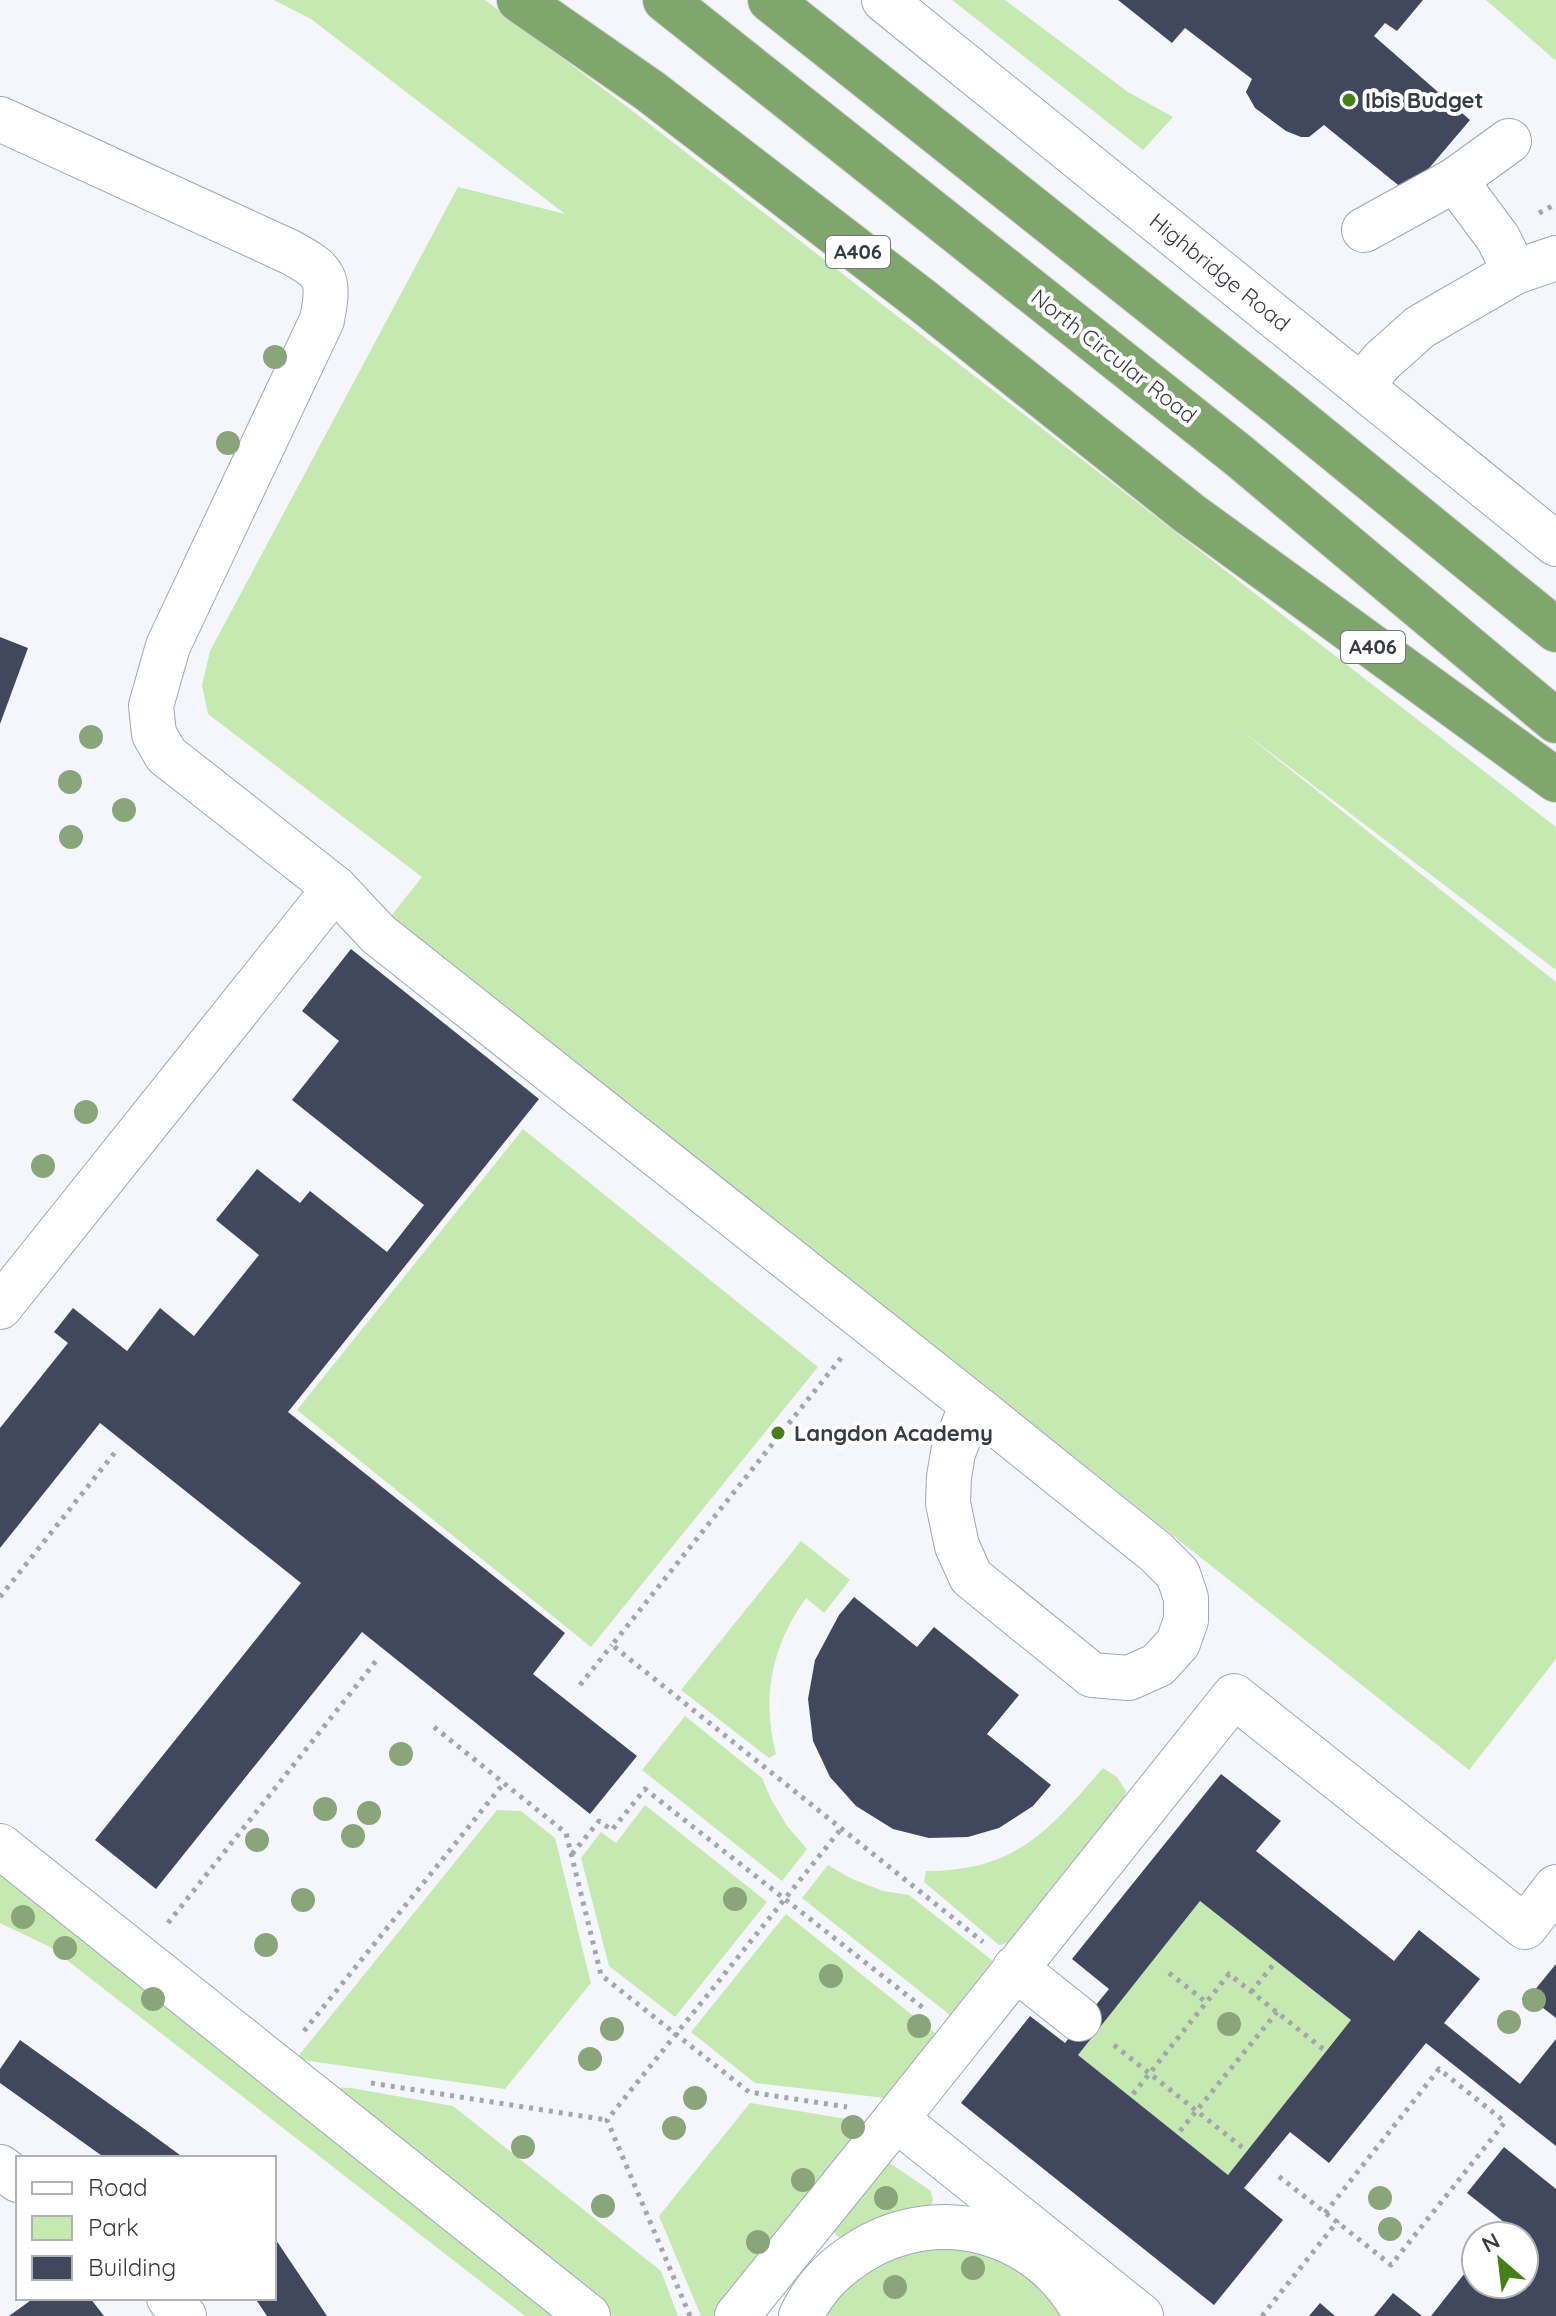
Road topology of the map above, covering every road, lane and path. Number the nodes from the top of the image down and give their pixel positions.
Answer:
1 (519, 0) edge
2 (665, 0) edge
3 (770, 0) edge
4 (884, 0) edge
5 (0, 119) edge
6 (1509, 141) dead end
7 (1455, 180) junction
8 (1364, 230) dead end
9 (1556, 258) edge
10 (1515, 272) junction
11 (1361, 385) junction
12 (1556, 544) edge
13 (1556, 630) edge
14 (1556, 721) edge
15 (1556, 780) edge
16 (335, 888) junction
17 (0, 1307) edge
18 (869, 1323) junction
19 (974, 1406) junction
20 (116, 1451) dead end
21 (0, 1597) edge
22 (612, 1645) junction
23 (376, 1661) dead end
24 (580, 1685) dead end
25 (434, 1727) dead end
26 (504, 1783) junction
27 (841, 1829) junction
28 (0, 1846) edge
29 (572, 1855) junction
30 (1556, 1887) edge
31 (784, 1898) junction
32 (140, 1958) junction
33 (1273, 1965) dead end
34 (1015, 1968) junction
35 (1169, 1973) dead end
36 (1251, 1992) junction
37 (1206, 2003) junction
38 (1277, 2012) junction
39 (1096, 2032) joint
40 (676, 2034) junction
41 (961, 2037) junction
42 (1323, 2049) dead end
43 (1150, 2073) junction
44 (289, 2077) junction
45 (1133, 2094) dead end
46 (1197, 2111) junction
47 (607, 2120) junction
48 (894, 2121) junction
49 (1180, 2131) dead end
50 (1243, 2148) dead end
51 (1277, 2175) dead end
52 (1325, 2213) junction
53 (1337, 2222) junction
54 (792, 2247) junction
55 (1048, 2254) junction
56 (829, 2277) junction
57 (171, 2300) edge
58 (183, 2316) edge
59 (588, 2316) edge
60 (690, 2316) edge
61 (737, 2316) edge
62 (801, 2316) edge
63 (1086, 2316) edge
64 (1141, 2316) edge
65 (1262, 2316) edge

1 - 15 highway, A406
2 - 14 highway, North Circular Road / A406
3 - 13 highway
4 - 11 street, Highbridge Road
5 - 16 street
6 - 7 street
7 - 8 street
7 - 10 street
9 - 10 street
10 - 11 street
11 - 12 street, Highbridge Road
16 - 17 street
16 - 18 street
18 - 19 street
18 - 22 path
19 - 19 street
20 - 21 path
22 - 24 path
22 - 27 path
23 - 32 path
25 - 26 path
26 - 29 path
26 - 44 path
27 - 31 path
27 - 34 path
28 - 32 street
29 - 31 path
29 - 40 path
30 - 34 street
31 - 40 path
31 - 41 path
32 - 44 street
33 - 36 path
34 - 39 street
34 - 41 street
35 - 37 path
36 - 37 path
36 - 38 path
37 - 43 path
38 - 42 path
38 - 46 path
39 - 43 path
40 - 47 path
40 - 48 path
41 - 48 street
43 - 45 path
43 - 46 path
44 - 47 path
44 - 59 street
46 - 49 path
46 - 50 path
47 - 60 path
48 - 54 street
48 - 55 street
51 - 52 path
52 - 53 path
52 - 53 path
53 - 65 path
54 - 56 street
54 - 61 street
55 - 56 street
55 - 63 street
55 - 64 street
56 - 62 street
57 - 58 street

